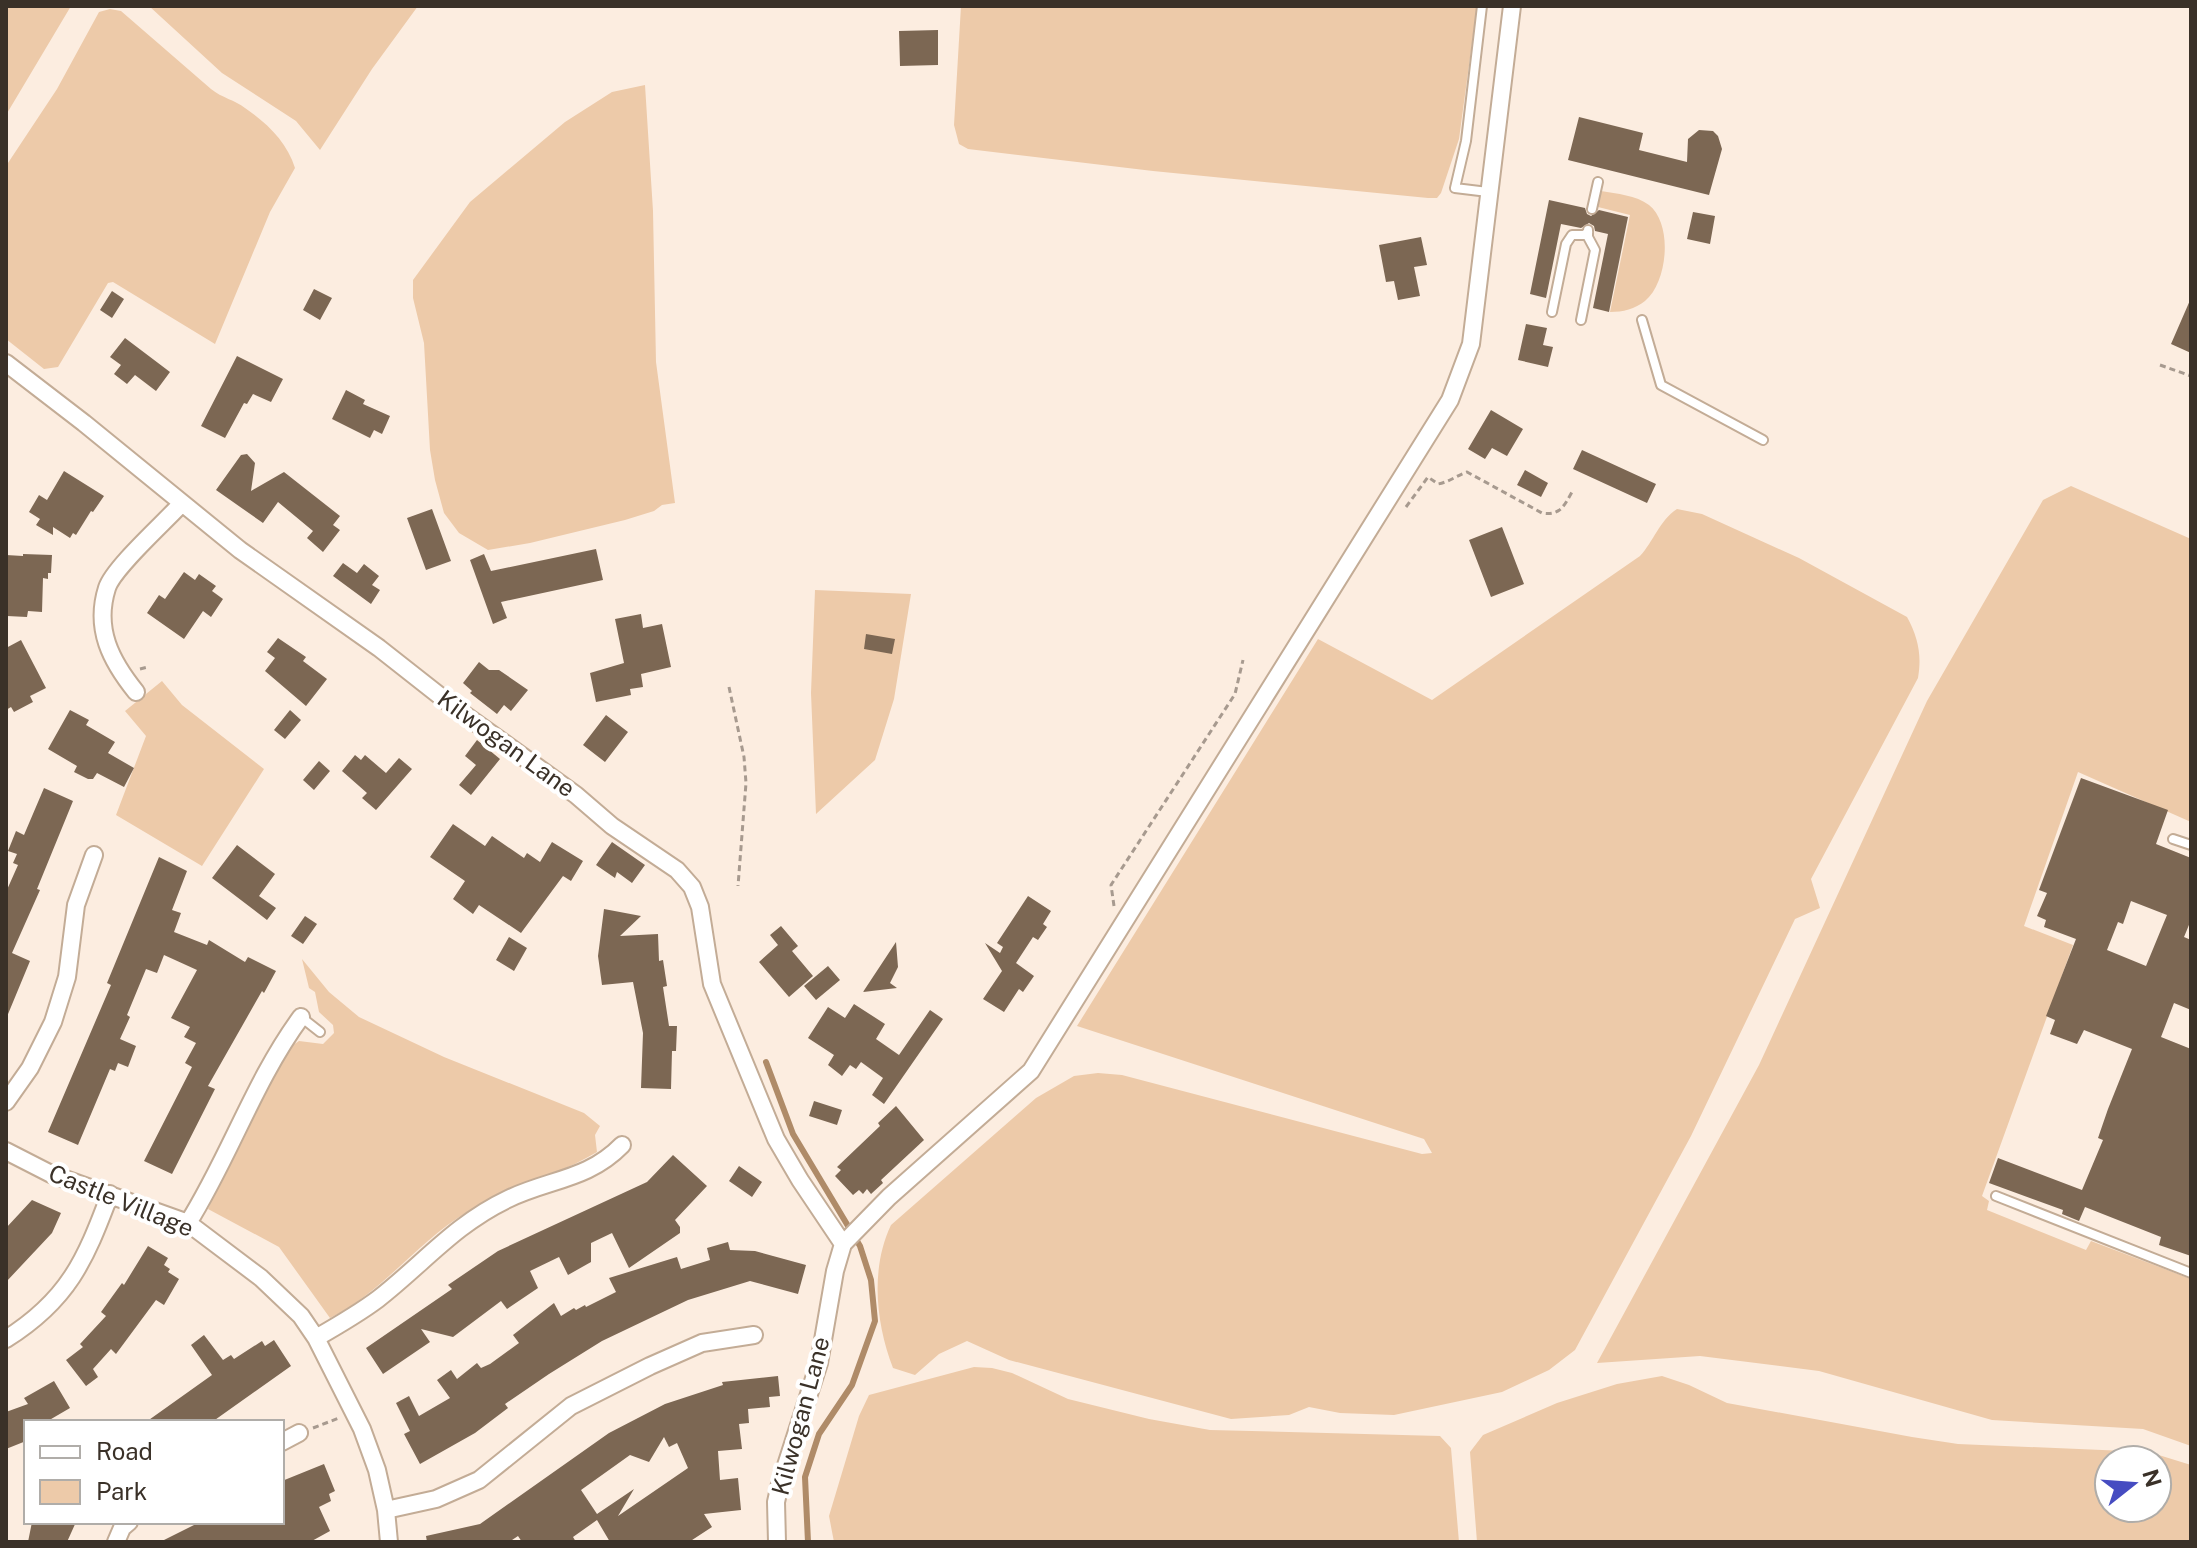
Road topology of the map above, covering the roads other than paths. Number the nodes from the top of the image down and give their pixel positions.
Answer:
1 (1482, 6) edge
2 (1512, 6) edge
3 (1598, 182) dead end
4 (1488, 192) junction
5 (1592, 209) dead end
6 (1552, 312) dead end
7 (1581, 320) dead end
8 (1642, 320) dead end
9 (6, 363) edge
10 (1763, 440) dead end
11 (182, 503) junction
12 (136, 692) dead end
13 (2173, 839) dead end
14 (2191, 845) edge
15 (94, 855) dead end
16 (301, 1017) joint
17 (320, 1032) dead end
18 (6, 1102) edge
19 (622, 1145) dead end
20 (6, 1151) edge
21 (110, 1194) junction
22 (1996, 1196) dead end
23 (188, 1223) junction
24 (846, 1241) junction
25 (2191, 1273) edge
26 (754, 1335) dead end
27 (316, 1338) junction
28 (6, 1339) edge
29 (299, 1433) road end
30 (284, 1441) edge
31 (386, 1510) junction
32 (127, 1524) edge
33 (116, 1542) edge
34 (389, 1542) edge
35 (777, 1542) edge

1 - 4 lane
2 - 4 street
3 - 5 lane
4 - 24 street
6 - 7 lane
8 - 10 lane
9 - 11 street, Kilwogan Lane
11 - 12 street
11 - 24 street, Kilwogan Lane
13 - 14 lane
15 - 18 street
16 - 17 lane
16 - 23 street
19 - 27 street
20 - 21 street, Castle Village
21 - 23 street, Castle Village
21 - 28 street
22 - 25 lane
23 - 27 street, Castle Village
24 - 35 street, Kilwogan Lane
26 - 31 street
27 - 31 street, Castle Village
29 - 30 street
31 - 34 street, Castle Village
32 - 33 street

